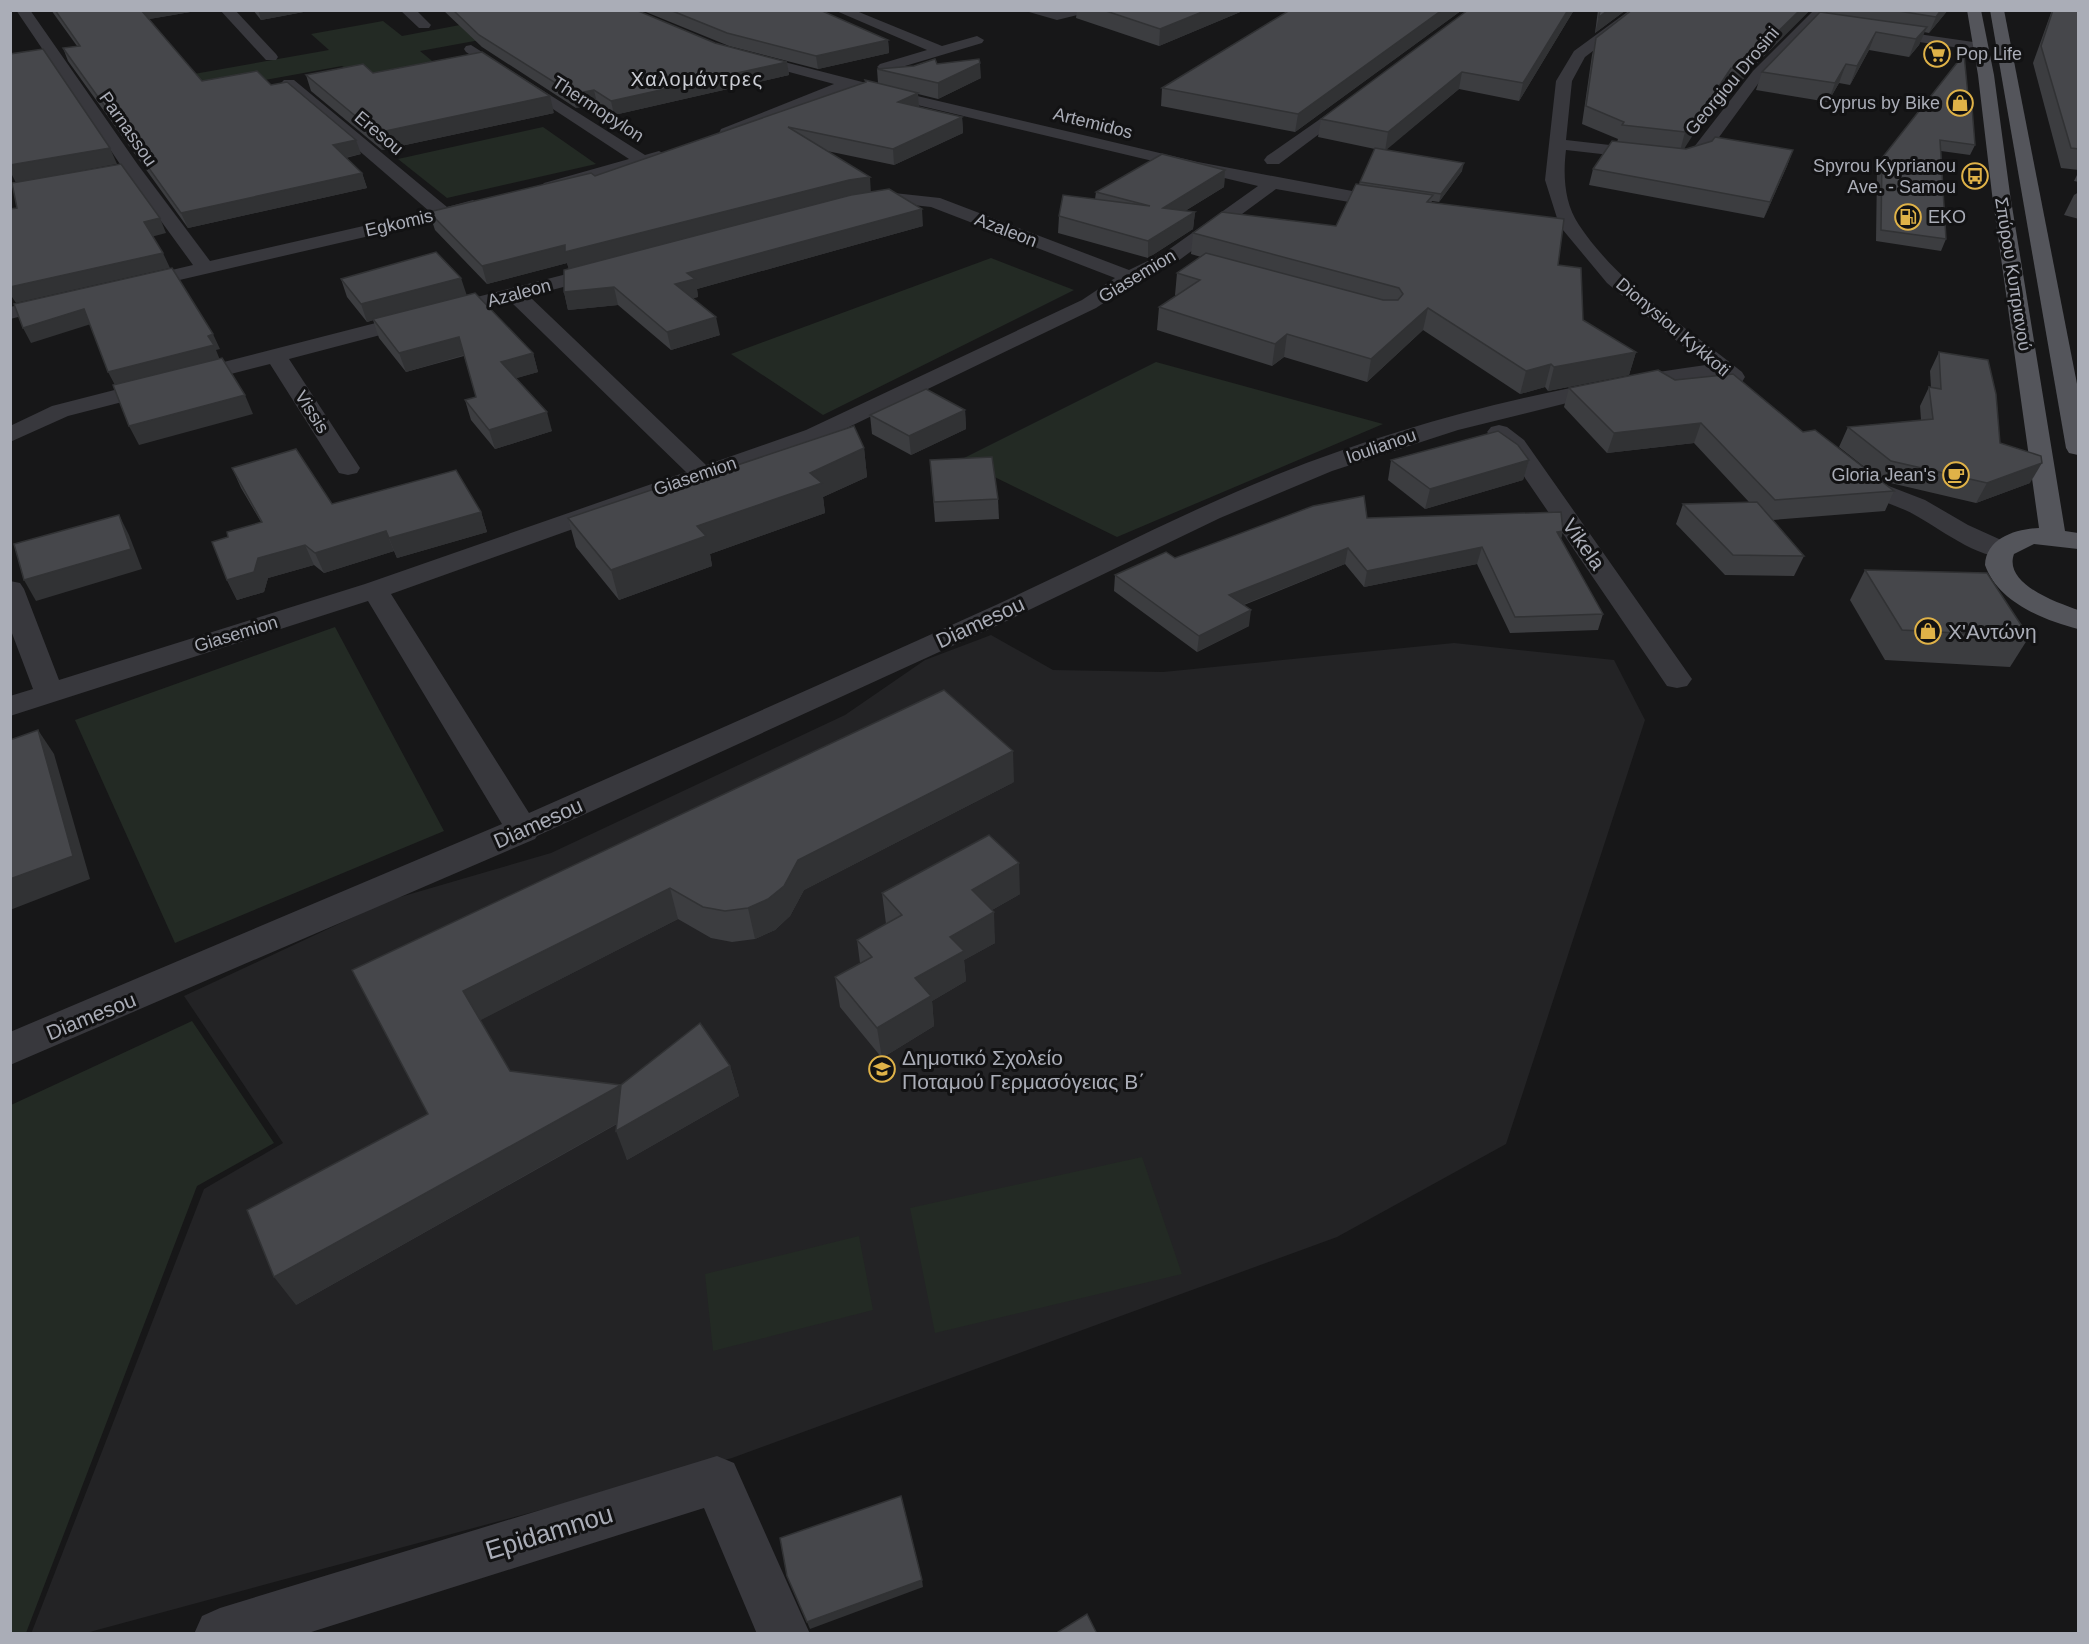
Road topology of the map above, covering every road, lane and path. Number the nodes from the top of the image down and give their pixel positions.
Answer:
1 (23, 10) edge
2 (226, 10) edge
3 (407, 10) edge
4 (841, 10) edge
5 (1029, 10) edge
6 (1091, 10) edge
7 (1974, 10) edge
8 (1997, 10) edge
9 (1631, 11) edge
10 (1815, 16) edge
11 (424, 25) dead end
12 (1832, 25) edge
13 (1866, 30) edge
14 (976, 40) dead end
15 (1980, 47) junction
16 (471, 49) edge
17 (940, 50) junction
18 (723, 51) edge
19 (271, 57) dead end
20 (885, 68) edge
21 (289, 83) edge
22 (848, 84) junction
23 (1369, 89) edge
24 (707, 141) edge
25 (1556, 144) junction
26 (675, 151) edge
27 (643, 161) junction
28 (132, 169) junction
29 (1273, 171) junction
30 (110, 174) edge
31 (536, 191) edge
32 (490, 202) edge
33 (1407, 206) edge
34 (839, 208) edge
35 (443, 213) junction
36 (1498, 218) edge
37 (1569, 225) junction
38 (631, 264) edge
39 (205, 268) junction
40 (1130, 277) junction
41 (110, 290) edge
42 (515, 294) junction
43 (77, 298) edge
44 (10, 313) edge
45 (276, 356) junction
46 (1724, 369) junction
47 (1751, 391) edge
48 (1480, 418) junction
49 (10, 435) edge
50 (2079, 448) edge
51 (1835, 459) edge
52 (348, 468) dead end
53 (702, 474) junction
54 (2053, 537) junction
55 (2079, 541) edge
56 (2001, 550) junction
57 (1059, 585) joint
58 (10, 589) edge
59 (375, 590) junction
60 (2078, 620) edge
61 (1677, 679) dead end
62 (49, 692) junction
63 (10, 706) edge
64 (523, 831) junction
65 (10, 1049) edge
66 (220, 1634) edge
67 (784, 1634) edge

1 - 28 street, Parnassou
2 - 19 street
3 - 11 street
4 - 17 street
5 - 6 street
7 - 15 main road, Σπύρου Κυπριανού
8 - 50 main road, Σπύρου Κυπριανού
9 - 25 street, Dionysiou Kykkoti
10 - 12 street
10 - 25 street, Georgiou Drosini
13 - 15 street
14 - 17 street
15 - 54 main road, Σπύρου Κυπριανού
16 - 27 street, Thermopylon
17 - 20 street
18 - 22 street, Artemidos
21 - 35 street, Eresou
22 - 24 street
22 - 29 street, Artemidos
23 - 29 street, Giasemion
25 - 37 street, Dionysiou Kykkoti
26 - 27 street
27 - 31 street
28 - 30 street
28 - 39 street, Parnassou
29 - 33 street, Artemidos
29 - 40 street, Giasemion
32 - 35 street, Egkomis
34 - 40 street, Azaleon
35 - 39 street, Egkomis
36 - 37 street
37 - 46 street, Dionysiou Kykkoti
38 - 42 street, Azaleon
39 - 41 street, Egkomis
40 - 53 street, Giasemion
42 - 45 street, Azaleon
42 - 53 street
43 - 44 street
45 - 49 street, Azaleon
45 - 52 street, Vissis
46 - 47 street, Dionysiou Kykkoti
46 - 48 street, Ioulianou
48 - 57 street, Ioulianou
48 - 61 street, Vikela
51 - 56 street
53 - 59 street, Giasemion
54 - 55 main road
54 - 56 main road
56 - 60 main road
57 - 64 street, Diamesou
58 - 62 street
59 - 62 street, Giasemion
59 - 64 street
62 - 63 street, Giasemion
64 - 65 street, Diamesou
66 - 67 street, Epidamnou

